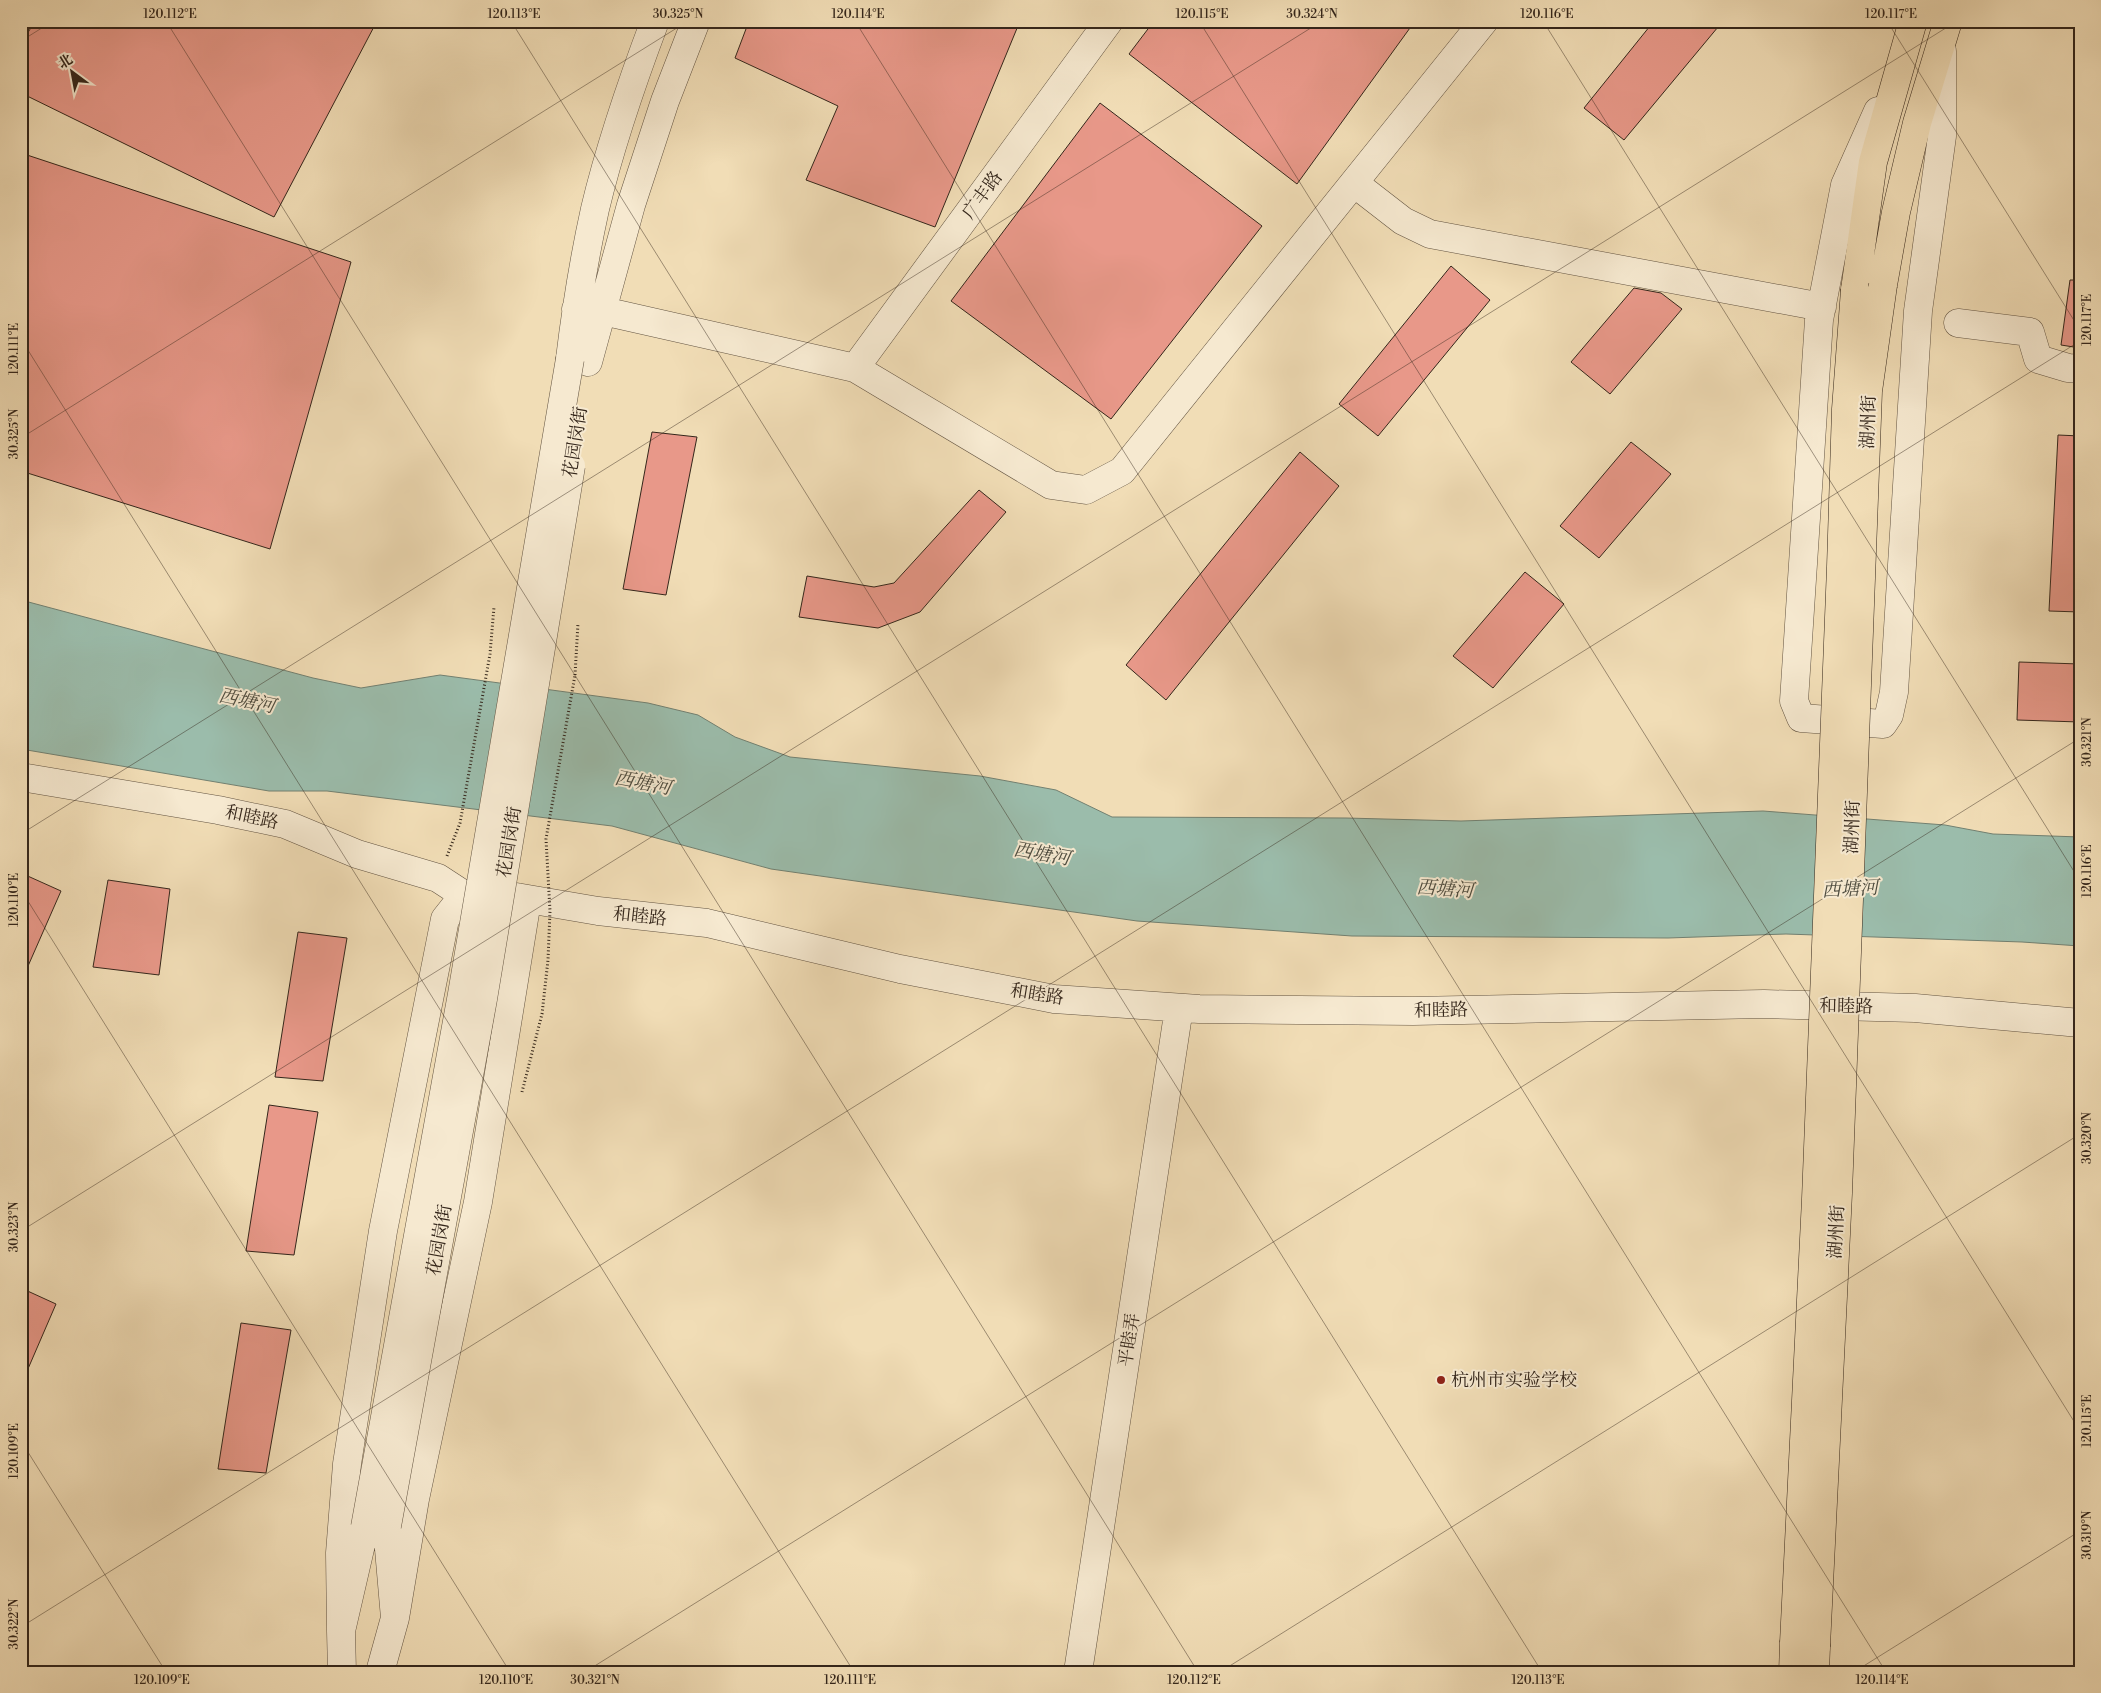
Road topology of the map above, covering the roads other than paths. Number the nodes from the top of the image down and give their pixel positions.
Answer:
1 (655, 21) edge
2 (696, 21) edge
3 (1110, 21) edge
4 (1484, 21) edge
5 (1914, 21) edge
6 (1945, 31) edge
7 (1906, 50) junction
8 (1354, 183) junction
9 (1822, 307) junction
10 (590, 310) junction
11 (1958, 323) dead end
12 (855, 368) junction
13 (2080, 369) edge
14 (21, 777) edge
15 (464, 895) junction
16 (516, 897) junction
17 (1179, 1008) junction
18 (2080, 1023) edge
19 (376, 1527) junction
20 (396, 1618) junction
21 (341, 1630) junction
22 (1808, 1654) edge
23 (342, 1672) edge
24 (380, 1672) edge
25 (1078, 1672) edge
26 (1793, 1672) edge

1 - 10 street, 花园岗街
2 - 10 street, 花园岗街
3 - 12 street, 广丰路
4 - 8 street
5 - 7 main road, 湖州街
6 - 9 street
6 - 22 main road, 湖州街, bridge
7 - 9 street
7 - 22 main road, 湖州街, bridge
8 - 9 street
8 - 12 street
10 - 12 street
10 - 19 street, 花园岗街, bridge
11 - 13 street
14 - 15 street, 和睦路
15 - 16 street, 和睦路
15 - 21 street
16 - 17 street, 和睦路
16 - 20 street
17 - 18 street, 和睦路
17 - 25 street, 平睦弄
19 - 20 street, 花园岗街
19 - 21 street, 花园岗街
20 - 24 street, 花园岗街
21 - 23 street, 花园岗街
22 - 26 main road, 湖州街

